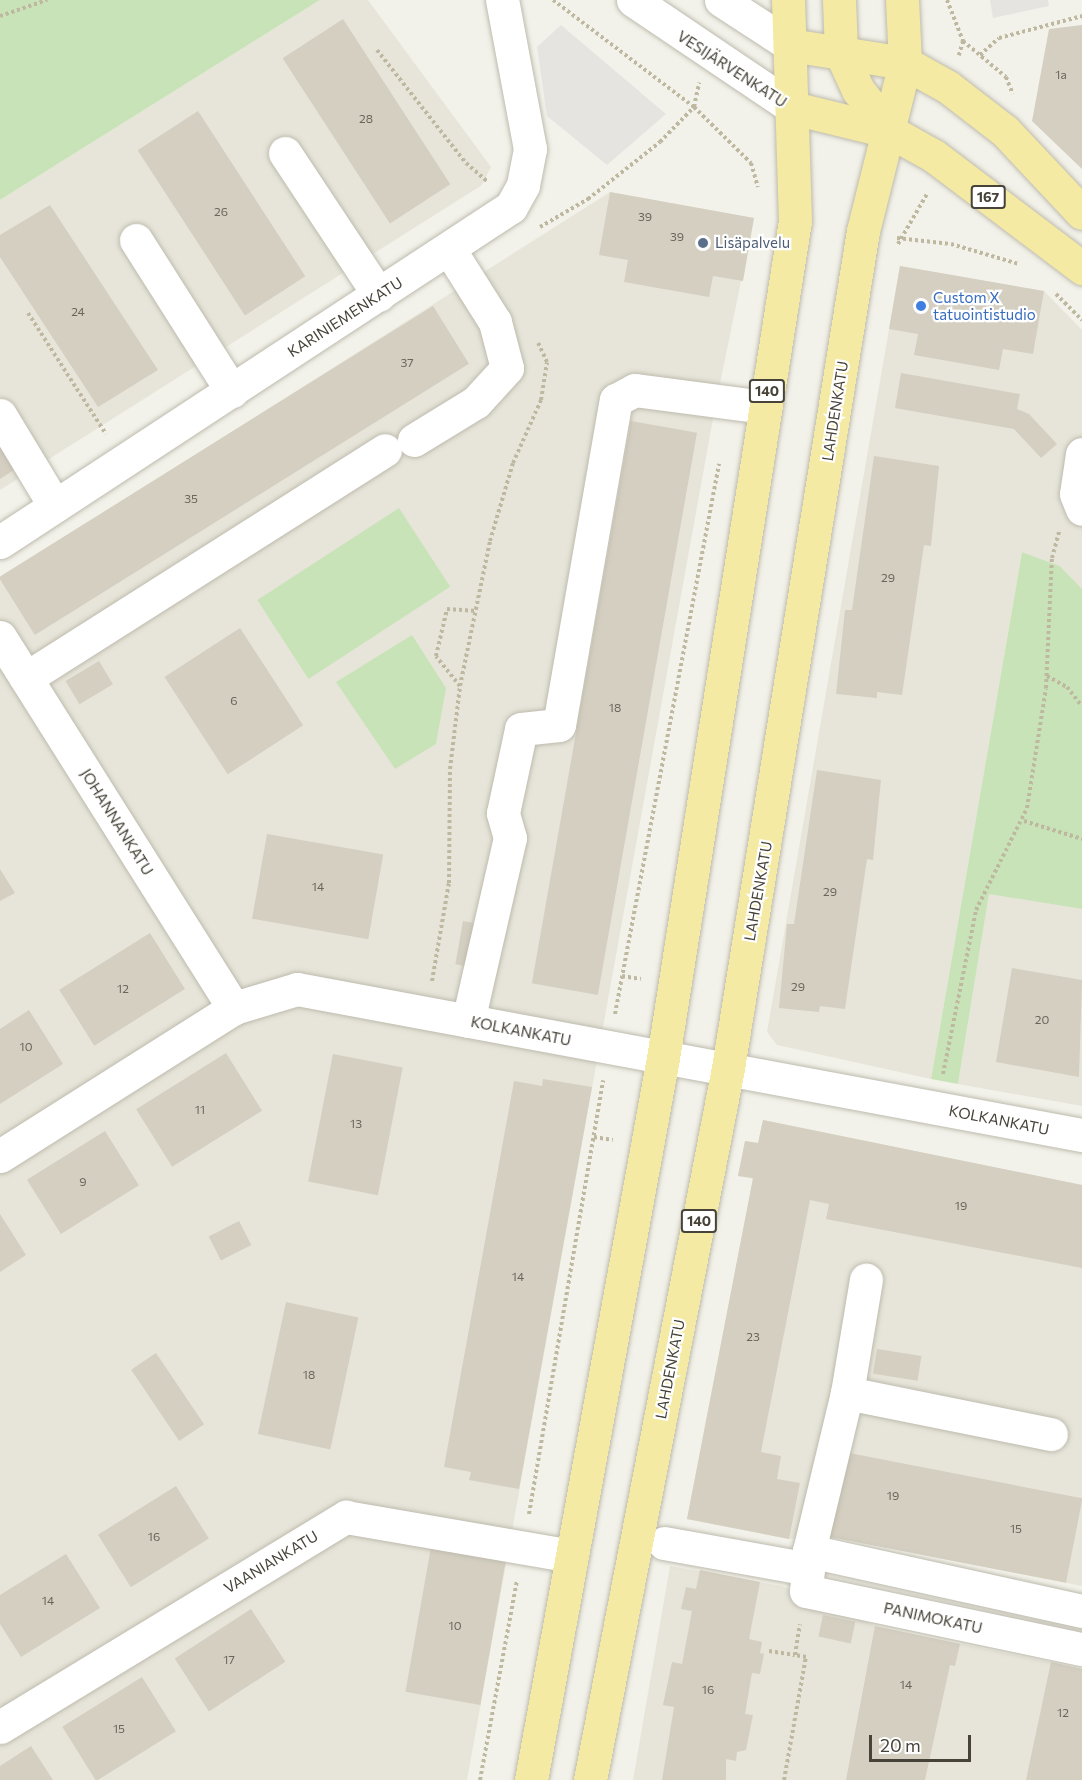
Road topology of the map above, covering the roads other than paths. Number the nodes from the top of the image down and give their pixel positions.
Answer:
1 (502, 0) edge
2 (633, 0) edge
3 (721, 0) edge
4 (788, 0) edge
5 (839, 0) edge
6 (902, 0) edge
7 (789, 45) junction
8 (842, 53) junction
9 (905, 63) junction
10 (793, 108) junction
11 (891, 132) junction
12 (285, 153) dead end
13 (1082, 213) edge
14 (136, 240) dead end
15 (449, 249) junction
16 (1082, 268) edge
17 (379, 295) junction
18 (232, 391) junction
19 (764, 407) junction
20 (0, 415) edge
21 (1082, 454) edge
22 (1079, 502) edge
23 (55, 506) junction
24 (0, 542) edge
25 (0, 637) edge
26 (26, 678) junction
27 (234, 1008) junction
28 (468, 1021) junction
29 (663, 1058) junction
30 (728, 1068) junction
31 (1082, 1135) edge
32 (0, 1155) edge
33 (866, 1281) dead end
34 (848, 1393) junction
35 (1051, 1434) dead end
36 (664, 1543) dead end
37 (572, 1556) junction
38 (885, 1568) junction
39 (808, 1570) junction
40 (976, 1588) junction
41 (876, 1606) junction
42 (1070, 1609) edge
43 (968, 1625) junction
44 (1066, 1646) edge
45 (0, 1727) edge
46 (531, 1780) edge
47 (590, 1780) edge

1 - 15 street, KARINIEMENKATU
2 - 10 street, VESIJÄRVENKATU
3 - 7 street
4 - 7 main road, 140
5 - 8 main road
6 - 9 main road, LAHDENKATU / 140
7 - 8 main road
7 - 10 main road, 140
8 - 9 main road
8 - 11 main road
9 - 11 main road, LAHDENKATU / 140
9 - 13 main road
10 - 11 main road, VESIJÄRVENKATU / 167
10 - 19 main road, 140
11 - 16 main road, VESIJÄRVENKATU / 167
11 - 30 main road, LAHDENKATU / 140
12 - 17 street
14 - 18 street
15 - 17 street, KARINIEMENKATU
15 - 26 street
17 - 18 street, KARINIEMENKATU
18 - 23 street, KARINIEMENKATU
19 - 28 street
19 - 29 main road, 140
20 - 23 street
21 - 22 street
23 - 24 street, KARINIEMENKATU
25 - 26 street, JOHANNANKATU
26 - 27 street, JOHANNANKATU
27 - 28 street, KOLKANKATU
27 - 32 street, KOLKANKATU
28 - 29 street, KOLKANKATU
29 - 30 street, KOLKANKATU
29 - 37 main road, 140
30 - 31 street, KOLKANKATU
30 - 47 main road, LAHDENKATU / 140
33 - 34 street
34 - 35 street
34 - 39 street
36 - 39 street, PANIMOKATU
37 - 45 street, VAANIANKATU
37 - 46 main road, 140
38 - 39 street, PANIMOKATU
38 - 40 street, PANIMOKATU
38 - 41 street
39 - 41 street, PANIMOKATU
40 - 42 street, PANIMOKATU
40 - 43 street
41 - 43 street, PANIMOKATU
42 - 44 street
43 - 44 street, PANIMOKATU

